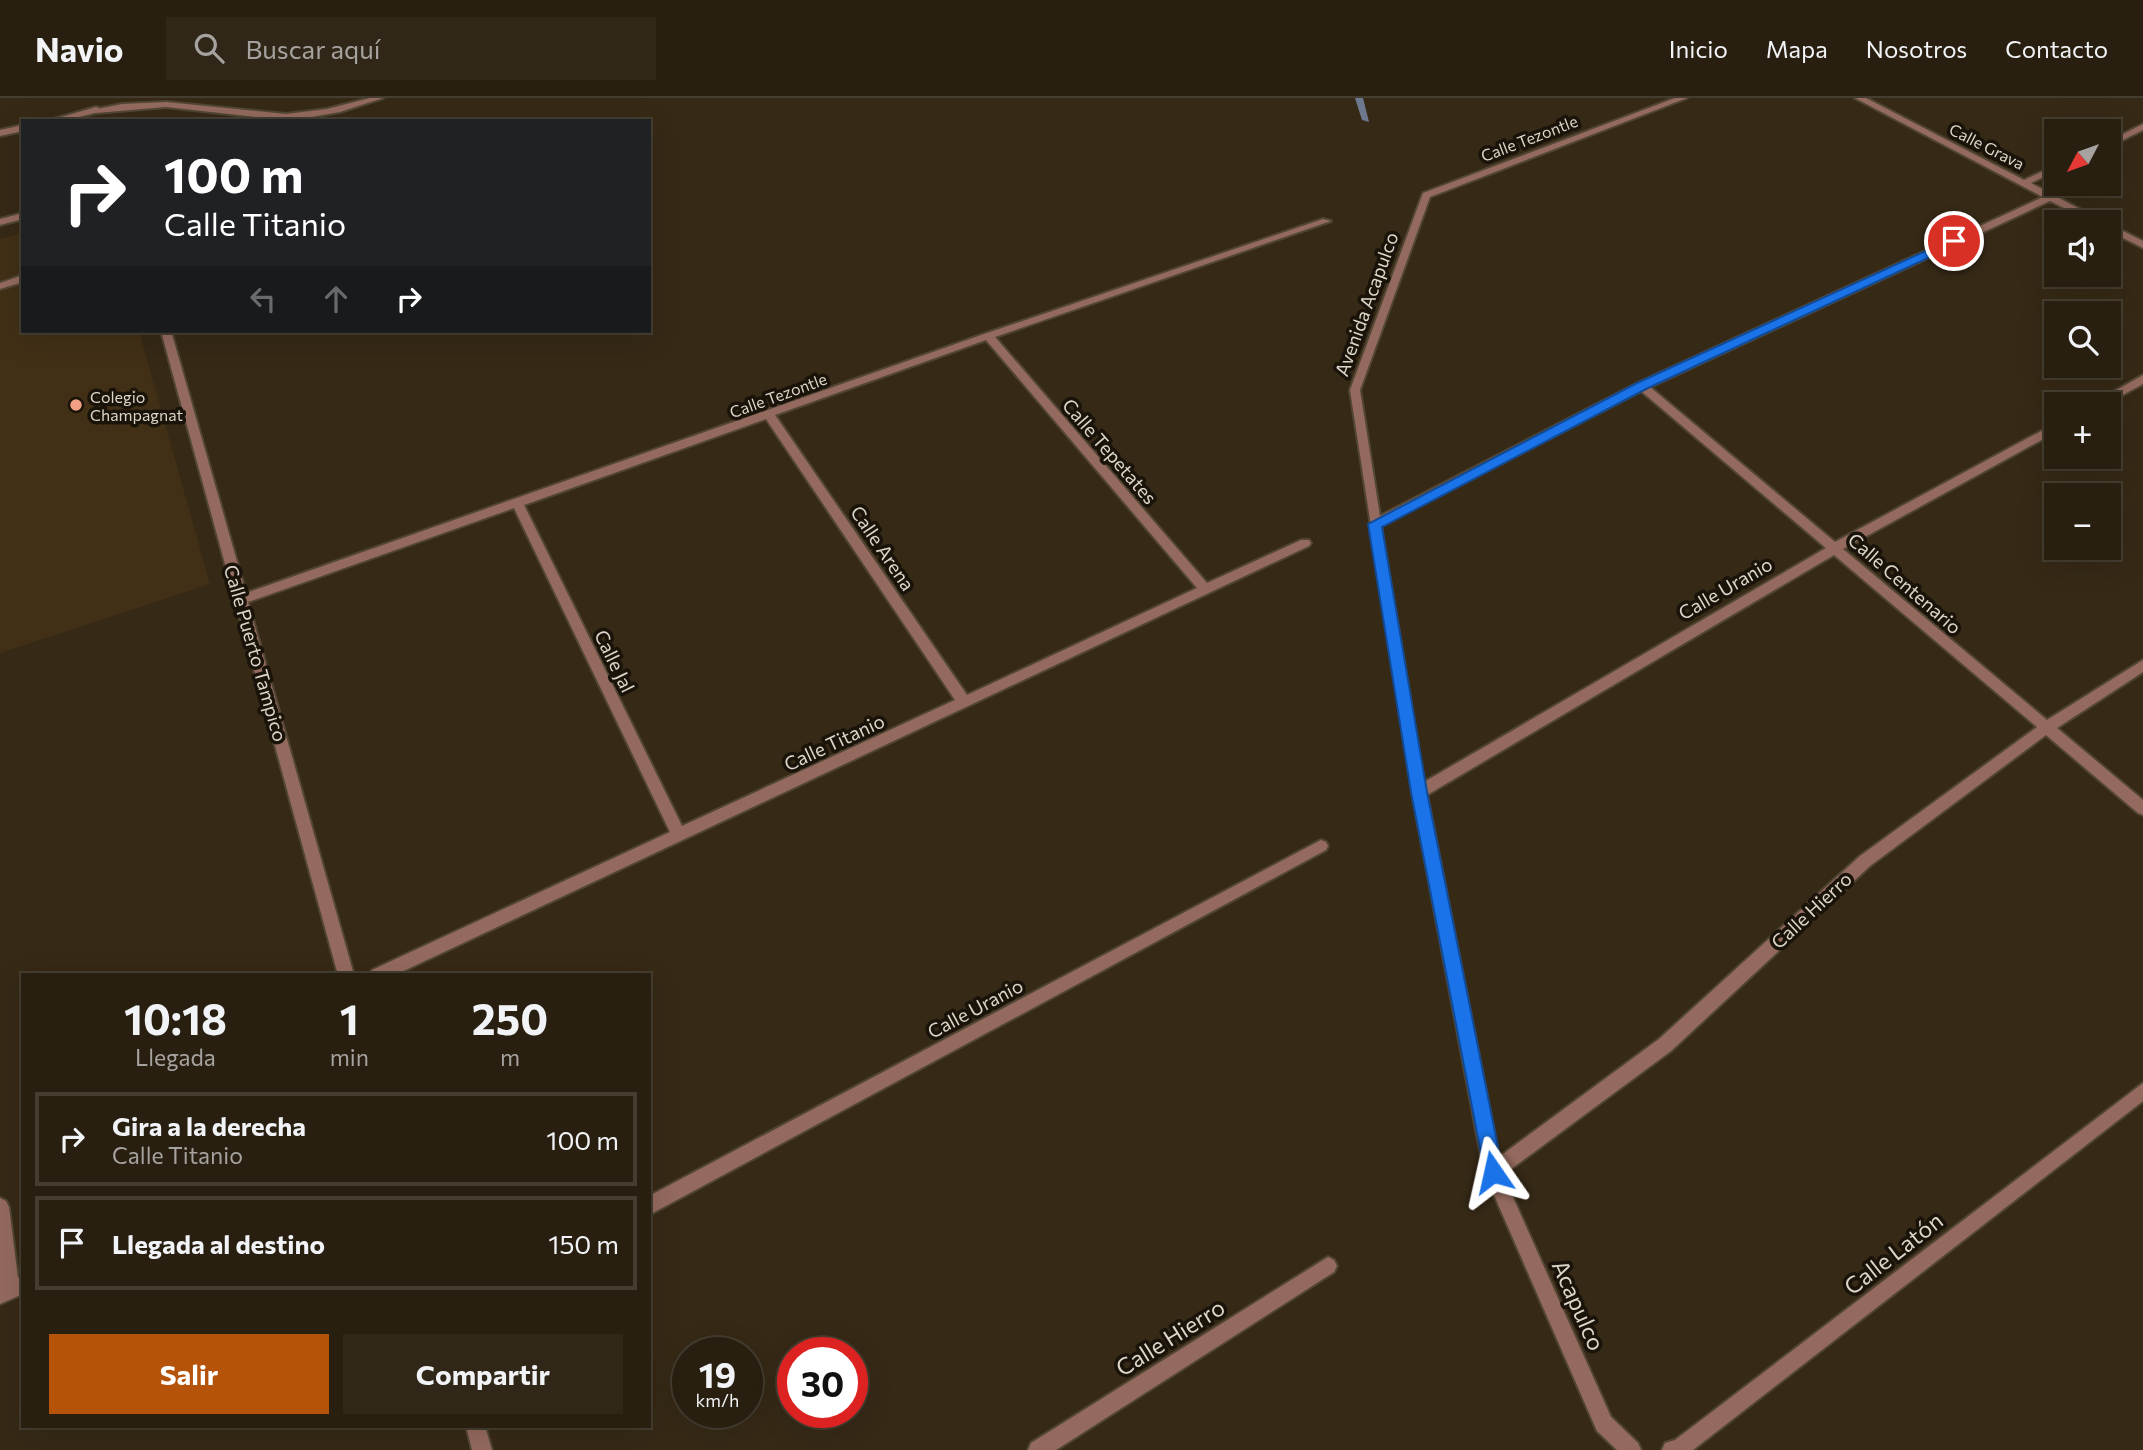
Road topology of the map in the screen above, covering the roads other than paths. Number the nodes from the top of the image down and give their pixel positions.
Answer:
1 (92, 98) edge
2 (222, 98) edge
3 (379, 98) edge
4 (1684, 98) edge
5 (1859, 98) edge
6 (145, 99) edge
7 (212, 105) junction
8 (96, 110) junction
9 (308, 118) edge
10 (59, 119) edge
11 (99, 119) edge
12 (2143, 127) edge
13 (21, 128) edge
14 (0, 133) edge
15 (2121, 138) edge
16 (2044, 174) edge
17 (2024, 183) junction
18 (1426, 195) joint
19 (2050, 197) junction
20 (2075, 210) edge
21 (21, 217) edge
22 (1326, 221) dead end
23 (0, 222) edge
24 (2121, 233) edge
25 (2143, 245) edge
26 (21, 279) edge
27 (0, 286) edge
28 (167, 333) edge
29 (988, 336) junction
30 (2143, 379) edge
31 (1642, 386) junction
32 (2120, 392) edge
33 (769, 415) junction
34 (2044, 434) edge
35 (517, 503) junction
36 (1375, 524) junction
37 (1305, 543) dead end
38 (1835, 548) junction
39 (1205, 589) junction
40 (241, 600) junction
41 (2143, 665) edge
42 (965, 703) junction
43 (2045, 729) junction
44 (1419, 792) junction
45 (2143, 809) edge
46 (679, 835) junction
47 (1321, 846) dead end
48 (345, 973) edge
49 (382, 973) edge
50 (2143, 1091) edge
51 (1493, 1172) junction
52 (651, 1205) edge
53 (0, 1207) edge
54 (1328, 1266) dead end
55 (11, 1290) edge
56 (476, 1428) edge
57 (482, 1450) edge
58 (1038, 1450) edge
59 (1631, 1450) edge
60 (1672, 1450) edge

1 - 8 street
2 - 7 street
3 - 9 street
4 - 18 street, Calle Tezontle
5 - 17 street, Calle Grava
6 - 7 street
6 - 8 street
7 - 9 street
8 - 10 street
8 - 11 street
12 - 15 street
13 - 14 street
16 - 17 street
17 - 19 street, Calle Grava
18 - 36 street, Avenida Acapulco
19 - 20 street, Calle Grava
19 - 31 street
21 - 23 street
22 - 29 street, Calle Tezontle
24 - 25 street
26 - 27 street
28 - 40 street, Calle Puerto Tampico
29 - 33 street, Calle Tezontle
29 - 39 street, Calle Tepetates
30 - 32 street
31 - 36 street
31 - 38 street, Calle Centenario
33 - 35 street, Calle Tezontle
33 - 42 street, Calle Arena
34 - 38 street, Calle Uranio
35 - 40 street, Calle Tezontle
35 - 46 street, Calle Jal
36 - 44 street, Avenida Acapulco
37 - 39 street, Calle Titanio
38 - 43 street, Calle Centenario
38 - 44 street, Calle Uranio
39 - 42 street, Calle Titanio
40 - 48 street, Calle Puerto Tampico
41 - 43 street, Calle Hierro
42 - 46 street, Calle Titanio
43 - 45 street, Calle Centenario
43 - 51 street, Calle Hierro
44 - 51 street, Avenida Acapulco
46 - 49 street, Calle Titanio
47 - 52 street, Calle Uranio
50 - 60 street, Calle Latón
51 - 59 street, Acapulco
53 - 55 street
54 - 58 street, Calle Hierro
56 - 57 street

